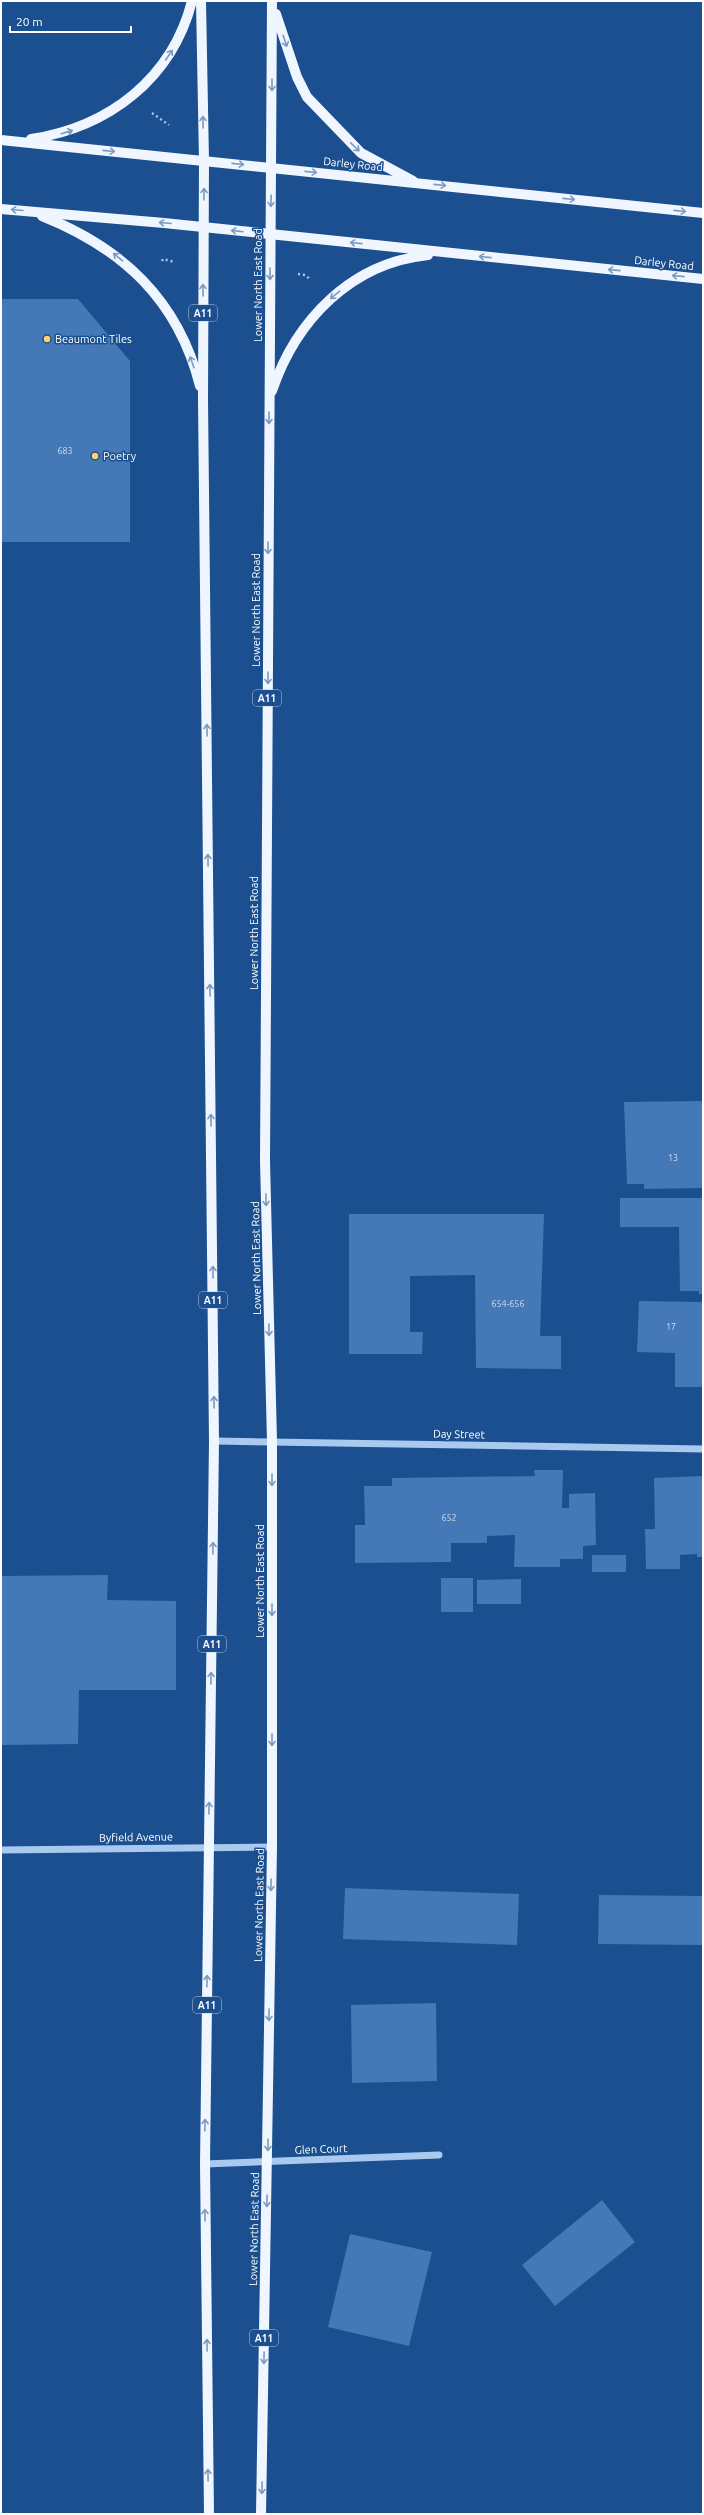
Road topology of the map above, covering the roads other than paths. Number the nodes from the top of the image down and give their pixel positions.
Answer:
1 (192, 1) edge
2 (201, 1) edge
3 (272, 3) edge
4 (1, 140) edge
5 (204, 161) junction
6 (272, 168) junction
7 (417, 183) junction
8 (1, 209) edge
9 (33, 212) junction
10 (703, 213) edge
11 (204, 227) junction
12 (270, 234) junction
13 (448, 253) junction
14 (703, 279) edge
15 (203, 399) junction
16 (269, 401) junction
17 (214, 1441) junction
18 (272, 1441) junction
19 (703, 1449) edge
20 (272, 1846) junction
21 (209, 1847) junction
22 (1, 1850) edge
23 (439, 2155) dead end
24 (268, 2162) junction
25 (204, 2164) junction
26 (209, 2514) edge
27 (261, 2514) edge

4 -> 1 main road
5 -> 2 main road, A11
3 -> 6 main road, Lower North East Road / A11
3 -> 7 main road
4 -> 5 main road, Darley Road
5 -> 6 main road, Darley Road
11 -> 5 main road, A11
6 -> 7 main road, Darley Road
6 -> 12 main road, Lower North East Road / A11
7 -> 10 main road, Darley Road
9 -> 8 main road, Darley Road
11 -> 9 main road, Darley Road
15 -> 9 main road
12 -> 11 main road, Darley Road
15 -> 11 main road, A11
13 -> 12 main road, Darley Road
12 -> 16 main road, Lower North East Road / A11
14 -> 13 main road, Darley Road
13 -> 16 main road
17 -> 15 main road, A11
16 -> 18 main road, Lower North East Road / A11
17 - 18 street, Day Street
21 -> 17 main road, A11
18 - 19 street, Day Street
18 -> 20 main road, Lower North East Road / A11
20 - 21 street, Byfield Avenue
20 -> 24 main road, Lower North East Road / A11
21 - 22 street, Byfield Avenue
25 -> 21 main road, A11
23 - 24 street, Glen Court
24 - 25 street, Glen Court
24 -> 27 main road, Lower North East Road / A11
26 -> 25 main road, A11

